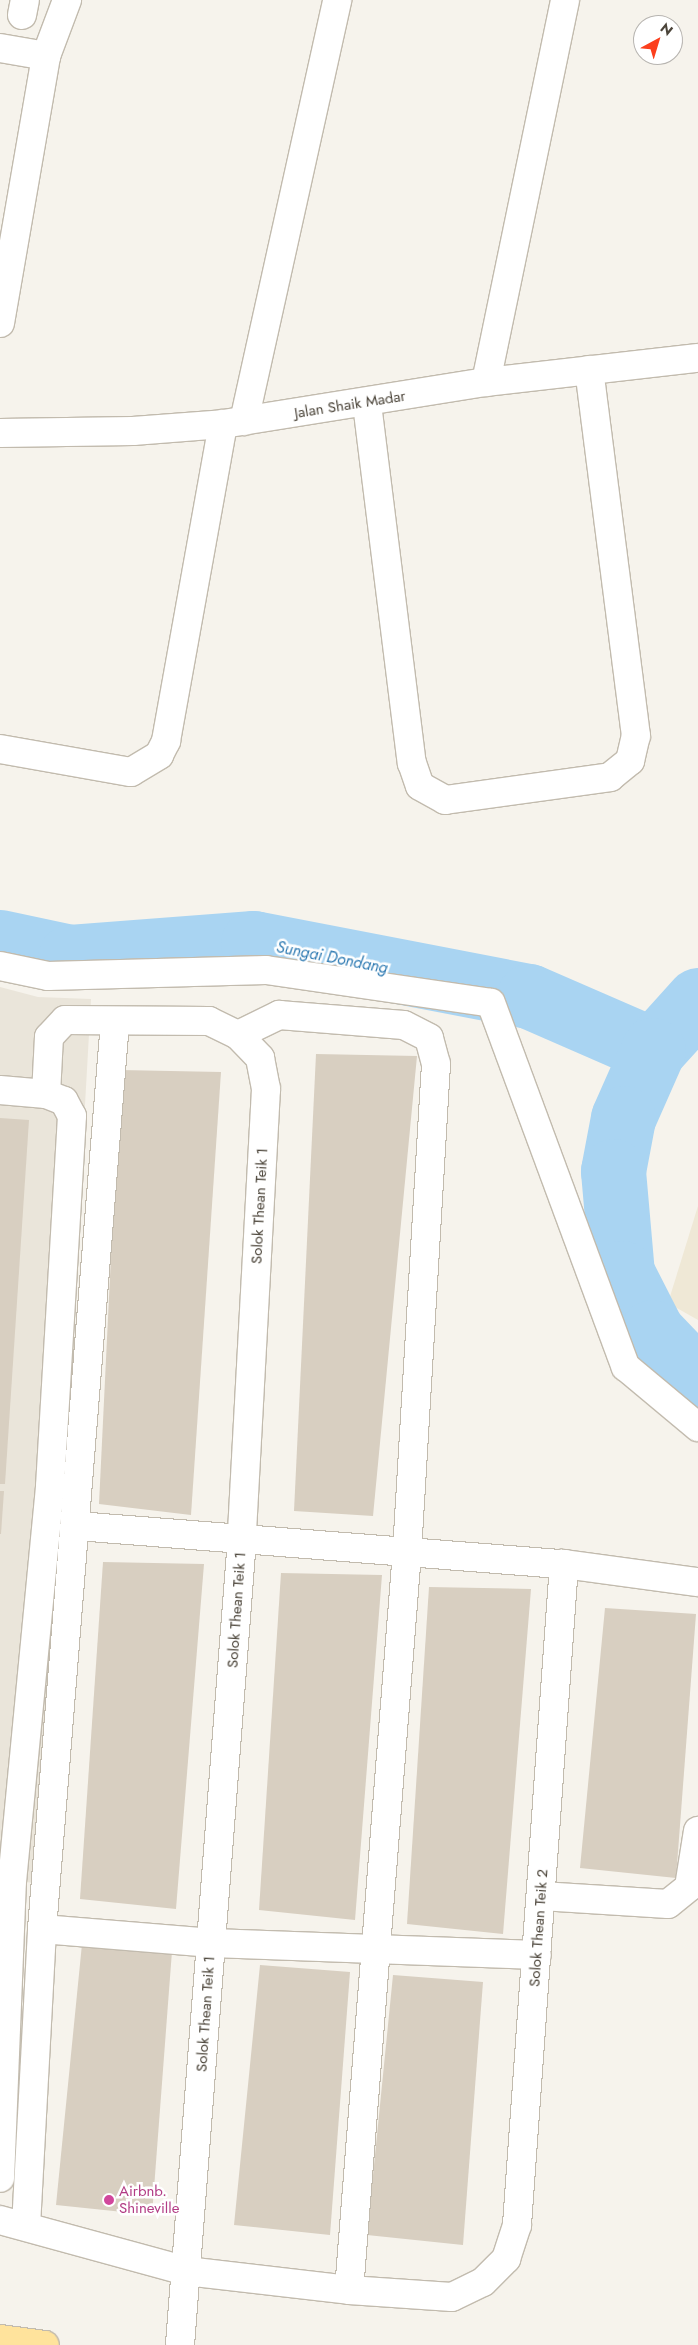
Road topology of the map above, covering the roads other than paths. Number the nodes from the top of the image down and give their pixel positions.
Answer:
1 (67, 0) edge
2 (337, 0) edge
3 (565, 0) edge
4 (0, 48) edge
5 (46, 56) junction
6 (0, 323) edge
7 (698, 358) edge
8 (589, 370) junction
9 (486, 382) junction
10 (367, 404) junction
11 (234, 422) junction
12 (0, 433) edge
13 (0, 749) edge
14 (0, 966) edge
15 (102, 1021) junction
16 (238, 1035) junction
17 (0, 1090) edge
18 (46, 1094) junction
19 (698, 1427) edge
20 (77, 1526) junction
21 (242, 1539) junction
22 (407, 1552) junction
23 (564, 1564) junction
24 (698, 1582) edge
25 (698, 1832) edge
26 (8, 1836) edge
27 (697, 1859) edge
28 (541, 1896) junction
29 (42, 1929) junction
30 (212, 1943) junction
31 (377, 1949) junction
32 (537, 1955) junction
33 (0, 2178) edge
34 (13, 2223) edge
35 (186, 2271) junction
36 (349, 2290) junction
37 (0, 2339) edge
38 (45, 2345) edge
39 (180, 2345) edge

1 - 5 street
2 - 11 street
3 - 9 street
4 - 5 street
5 - 6 street
7 - 8 street, Jalan Shaik Madar
8 - 9 street, Jalan Shaik Madar
8 - 10 street
9 - 10 street, Jalan Shaik Madar
10 - 11 street, Jalan Shaik Madar
11 - 12 street, Jalan Shaik Madar
11 - 13 street
14 - 19 street
15 - 16 street, Solok Thean Teik 1
15 - 18 street, Solok Thean Teik 1
15 - 20 street
16 - 21 street, Solok Thean Teik 1
16 - 22 street
17 - 18 street
18 - 26 street
20 - 21 street
20 - 29 street
21 - 22 street
21 - 30 street, Solok Thean Teik 1
22 - 23 street
22 - 31 street
23 - 24 street
23 - 28 street, Solok Thean Teik 2
25 - 27 street
26 - 33 street
27 - 28 street
28 - 32 street, Solok Thean Teik 2
29 - 30 street
29 - 34 street
30 - 31 street
30 - 35 street, Solok Thean Teik 1
31 - 32 street
31 - 36 street
32 - 36 street, Solok Thean Teik 2
34 - 35 street, Solok Thean Teik 2
35 - 36 street, Solok Thean Teik 2
35 - 39 street, Solok Thean Teik 1
37 - 38 main road

